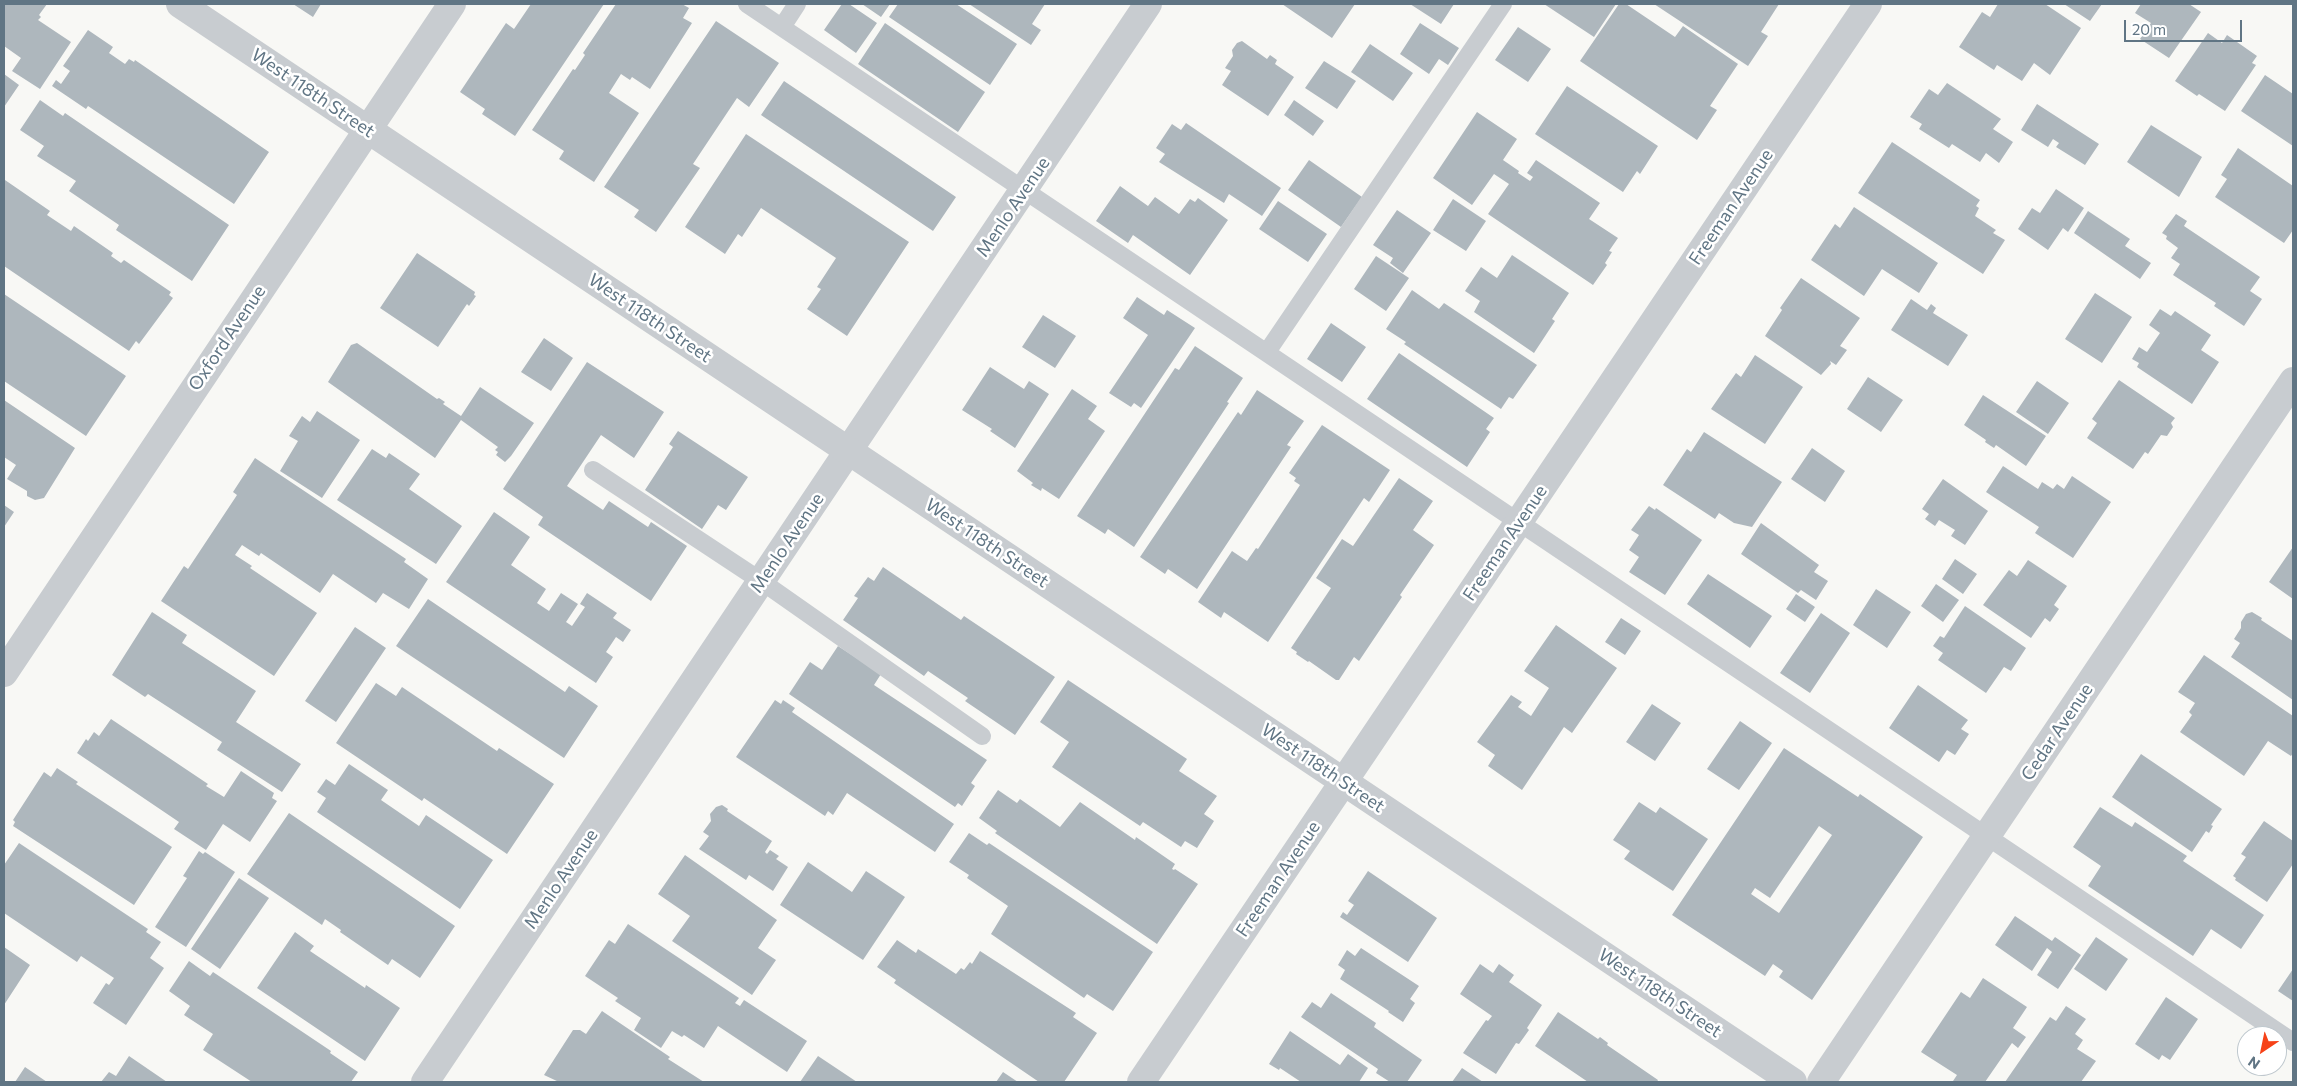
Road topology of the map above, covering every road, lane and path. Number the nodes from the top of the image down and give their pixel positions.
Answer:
1 (180, 4) edge
2 (452, 4) edge
3 (748, 4) edge
4 (797, 4) edge
5 (1148, 4) edge
6 (1504, 4) edge
7 (1868, 4) edge
8 (782, 27) junction
9 (367, 129) junction
10 (1024, 190) junction
11 (1266, 352) junction
12 (2293, 381) edge
13 (849, 451) junction
14 (593, 470) dead end
15 (1518, 522) junction
16 (762, 581) junction
17 (4, 673) edge
18 (982, 736) dead end
19 (1344, 781) junction
20 (1987, 836) junction
21 (2293, 1042) edge
22 (425, 1082) edge
23 (1141, 1082) edge
24 (1793, 1082) edge
25 (1821, 1082) edge

1 - 9 street, West 118th Street
2 - 9 street, Oxford Avenue
3 - 8 lane
4 - 8 lane
5 - 10 street, Menlo Avenue
6 - 11 lane
7 - 15 street, Freeman Avenue
8 - 10 lane
9 - 13 street, West 118th Street
9 - 17 street, Oxford Avenue
10 - 11 lane
10 - 13 street, Menlo Avenue
11 - 15 lane
12 - 20 street, Cedar Avenue
13 - 16 street, Menlo Avenue
13 - 19 street, West 118th Street
14 - 16 lane
15 - 19 street, Freeman Avenue
15 - 20 lane
16 - 18 lane
16 - 22 street, Menlo Avenue
19 - 23 street, Freeman Avenue
19 - 24 street, West 118th Street
20 - 21 lane
20 - 25 street, Cedar Avenue

